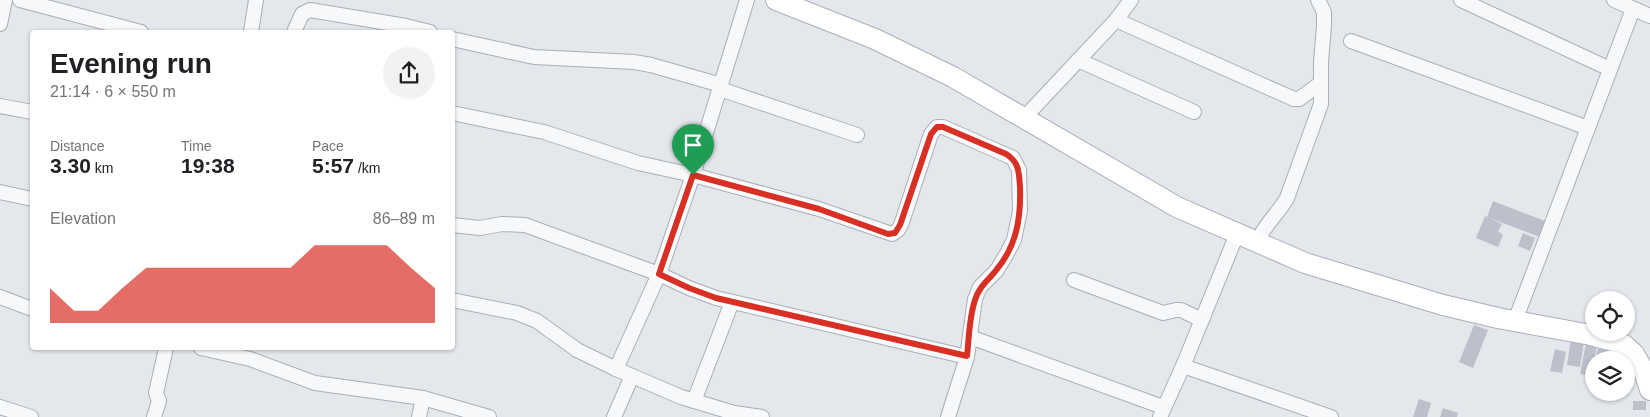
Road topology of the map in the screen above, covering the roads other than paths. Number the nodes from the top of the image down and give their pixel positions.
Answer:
1 (5, 0) edge
2 (20, 0) edge
3 (256, 0) edge
4 (747, 0) edge
5 (776, 0) edge
6 (1131, 0) edge
7 (1318, 0) edge
8 (1461, 0) edge
9 (1614, 0) edge
10 (1633, 9) junction
11 (1650, 16) edge
12 (1116, 20) junction
13 (0, 24) edge
14 (132, 30) edge
15 (251, 30) edge
16 (295, 30) edge
17 (422, 30) edge
18 (455, 40) edge
19 (1351, 41) dead end
20 (1078, 60) junction
21 (1610, 69) junction
22 (1321, 83) junction
23 (720, 87) junction
24 (0, 106) edge
25 (30, 112) edge
26 (1194, 112) dead end
27 (455, 114) edge
28 (1024, 118) junction
29 (1588, 128) junction
30 (857, 135) dead end
31 (693, 175) junction
32 (0, 192) edge
33 (30, 199) edge
34 (455, 225) edge
35 (1237, 234) junction
36 (1257, 242) junction
37 (659, 274) junction
38 (1074, 280) dead end
39 (0, 296) edge
40 (455, 301) edge
41 (732, 302) junction
42 (30, 308) edge
43 (1202, 320) junction
44 (1515, 322) junction
45 (970, 337) junction
46 (166, 350) edge
47 (210, 350) edge
48 (967, 356) junction
49 (1183, 366) junction
50 (616, 370) junction
51 (632, 376) junction
52 (1650, 390) edge
53 (423, 398) junction
54 (694, 401) junction
55 (0, 407) edge
56 (1162, 412) edge
57 (733, 415) edge
58 (31, 417) edge
59 (154, 417) edge
60 (419, 417) edge
61 (489, 417) edge
62 (614, 417) edge
63 (762, 417) edge
64 (948, 417) edge
65 (1331, 417) edge

1 - 13 street
2 - 14 street
3 - 15 street
4 - 23 street
5 - 28 street
6 - 12 street
7 - 22 street
8 - 21 street
9 - 10 street
10 - 11 street
10 - 21 street
12 - 20 street
12 - 22 street
16 - 17 street
18 - 23 street
19 - 29 street
20 - 26 street
20 - 28 street
21 - 29 street
22 - 36 street
23 - 30 street
23 - 31 street
24 - 25 street
27 - 31 street
28 - 35 street
29 - 44 street
31 - 37 street
31 - 45 street
32 - 33 street
34 - 37 street
35 - 36 street
35 - 43 street
36 - 44 street
37 - 41 street
37 - 50 street
38 - 43 street
39 - 42 street
40 - 50 street
41 - 48 street
41 - 54 street
43 - 49 street
44 - 52 street
45 - 48 street
45 - 56 street
46 - 59 street
47 - 53 street
48 - 64 street
49 - 56 street
49 - 65 street
50 - 51 street
51 - 54 street
51 - 62 street
53 - 60 street
53 - 61 street
54 - 57 street
55 - 58 street
57 - 63 street

